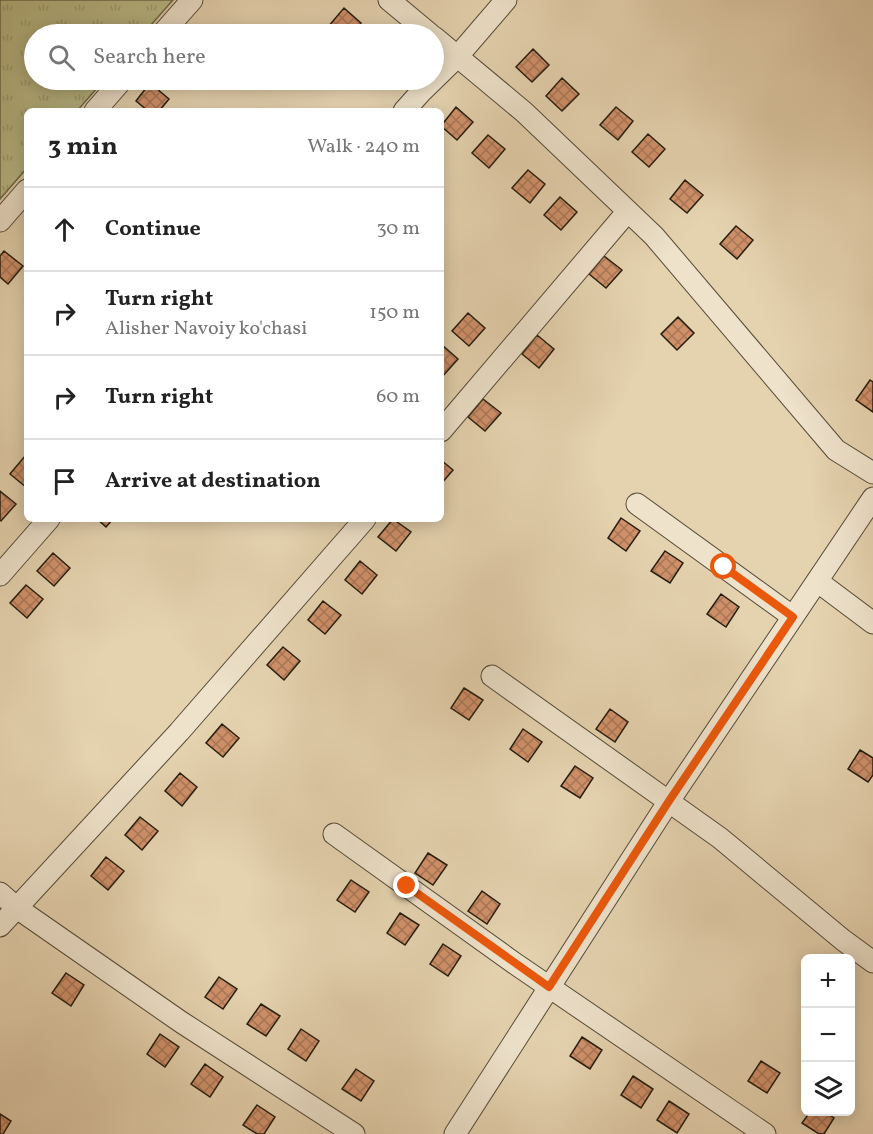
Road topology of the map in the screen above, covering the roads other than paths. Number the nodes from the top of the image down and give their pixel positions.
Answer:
1 (192, 0) edge
2 (389, 0) edge
3 (506, 0) edge
4 (171, 24) edge
5 (418, 24) edge
6 (444, 46) edge
7 (457, 57) junction
8 (444, 70) edge
9 (113, 90) edge
10 (423, 90) edge
11 (98, 108) edge
12 (407, 108) edge
13 (24, 193) edge
14 (628, 211) junction
15 (0, 221) edge
16 (444, 427) edge
17 (873, 473) edge
18 (873, 498) edge
19 (637, 504) dead end
20 (46, 522) edge
21 (362, 522) edge
22 (0, 575) edge
23 (817, 581) junction
24 (793, 617) junction
25 (873, 623) edge
26 (492, 676) dead end
27 (669, 801) junction
28 (334, 834) dead end
29 (0, 893) edge
30 (17, 908) junction
31 (0, 926) edge
32 (873, 962) edge
33 (549, 987) junction
34 (354, 1134) edge
35 (455, 1134) edge
36 (765, 1134) edge

1 - 4 street
2 - 5 street
3 - 7 street
6 - 7 street
7 - 8 street
7 - 14 street
9 - 11 street
10 - 12 street
13 - 15 street
14 - 16 street
14 - 17 street
18 - 23 street
19 - 24 street
20 - 22 street
21 - 30 street
23 - 24 street
23 - 25 street
24 - 27 street
26 - 27 street
27 - 32 street
27 - 33 street
28 - 33 street
29 - 30 street
30 - 31 street
30 - 34 street
33 - 35 street
33 - 36 street

